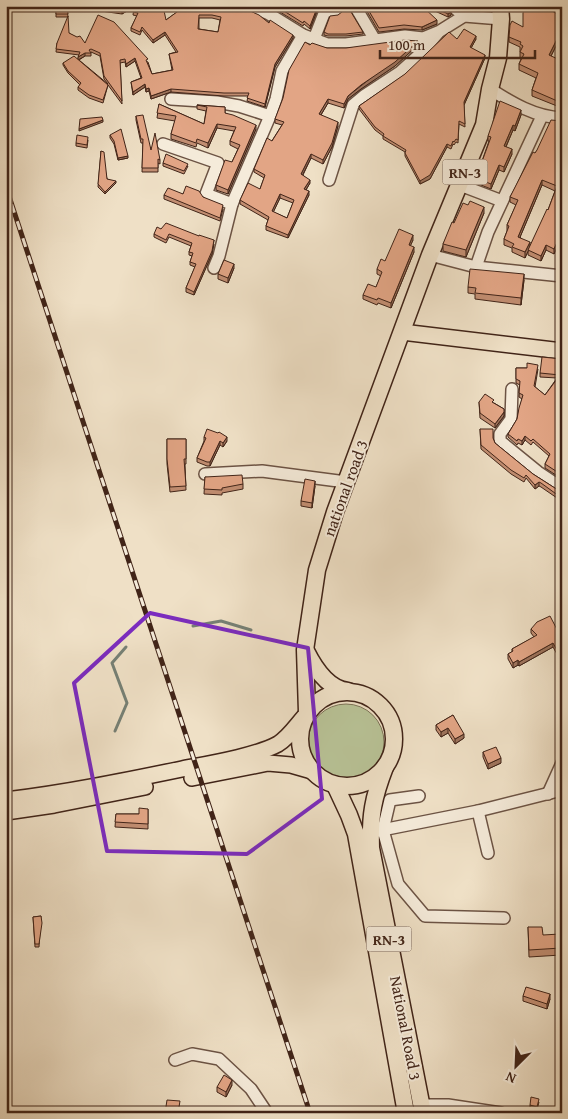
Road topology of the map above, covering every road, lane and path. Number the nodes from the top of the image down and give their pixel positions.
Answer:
1 (251, 6) edge
2 (342, 6) edge
3 (355, 6) edge
4 (452, 6) edge
5 (324, 9) edge
6 (269, 10) edge
7 (501, 13) edge
8 (464, 16) junction
9 (440, 31) junction
10 (302, 35) junction
11 (314, 39) junction
12 (375, 40) junction
13 (490, 89) junction
14 (171, 99) dead end
15 (270, 116) junction
16 (542, 116) junction
17 (562, 118) edge
18 (163, 144) dead end
19 (329, 180) dead end
20 (460, 185) junction
21 (502, 201) junction
22 (232, 204) junction
23 (430, 255) junction
24 (476, 267) junction
25 (214, 268) dead end
26 (561, 274) edge
27 (402, 332) junction
28 (562, 351) edge
29 (512, 389) dead end
30 (205, 474) dead end
31 (346, 482) junction
32 (562, 488) edge
33 (305, 650) junction
34 (350, 691) junction
35 (306, 715) junction
36 (562, 763) edge
37 (385, 767) junction
38 (312, 771) junction
39 (335, 785) junction
40 (562, 790) edge
41 (548, 794) junction
42 (419, 796) dead end
43 (6, 800) edge
44 (478, 811) junction
45 (6, 812) edge
46 (377, 832) junction
47 (488, 853) dead end
48 (504, 918) dead end
49 (175, 1060) dead end
50 (422, 1109) edge
51 (267, 1113) edge
52 (406, 1113) edge
53 (500, 1113) edge

1 - 6 street
2 - 5 street
3 - 12 street
4 - 8 street
5 - 11 street
6 - 10 street
7 - 8 street
7 - 13 highway, RN-3
8 - 9 street
9 - 12 street
9 - 19 street
10 - 11 street
10 - 15 street
11 - 12 street
13 - 16 street
13 - 20 highway, RN-3
14 - 15 street
15 - 22 street
16 - 17 street
16 - 21 street
18 - 22 street
20 - 21 street
20 - 23 highway, RN-3
21 - 24 street
22 - 25 street
23 - 24 street
23 - 27 highway, RN-3
24 - 26 street
27 - 28 main road
27 - 31 highway, national road 3 / RN-3
29 - 32 street
30 - 31 street
31 - 33 highway, national road 3 / RN-3
33 - 34 highway
33 - 35 highway, RN-3
34 - 35 highway
34 - 37 highway
35 - 38 highway
35 - 43 main road
36 - 41 street
37 - 39 highway
37 - 46 highway, National Road 3 / RN-3
38 - 39 highway
38 - 45 main road
39 - 52 highway, RN-3
40 - 41 street
41 - 44 street
42 - 46 street
44 - 46 street
44 - 47 street
46 - 48 street
46 - 50 highway, National Road 3 / RN-3
49 - 51 street
50 - 53 street

